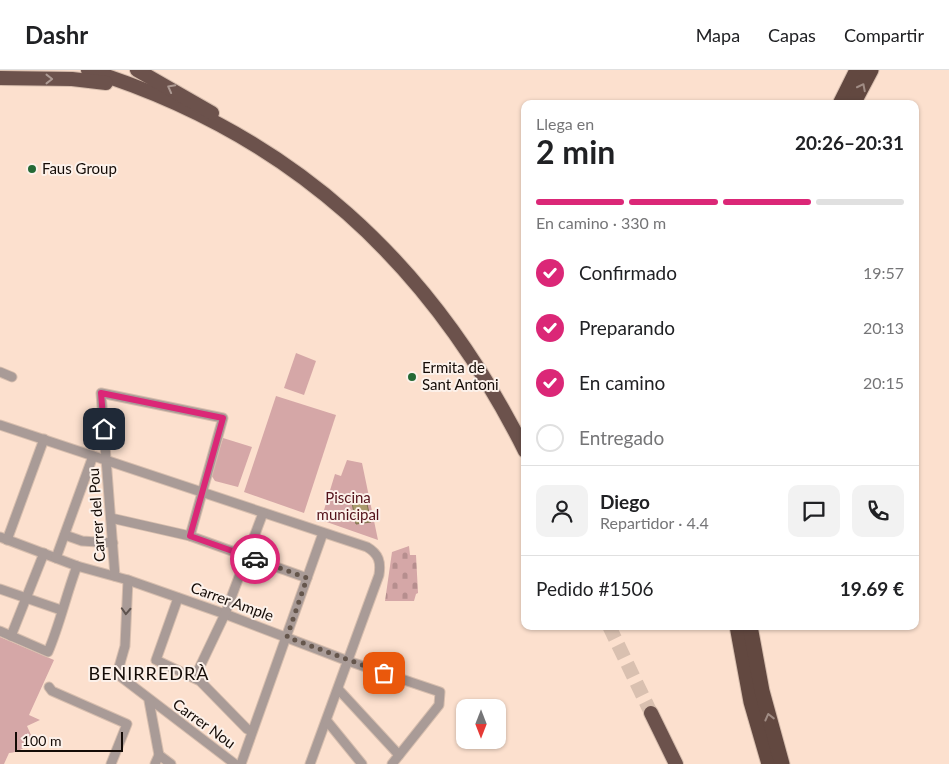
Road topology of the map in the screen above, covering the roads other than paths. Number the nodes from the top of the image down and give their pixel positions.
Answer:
1 (88, 70) edge
2 (138, 70) edge
3 (857, 70) edge
4 (870, 70) edge
5 (0, 78) edge
6 (842, 100) edge
7 (855, 100) edge
8 (254, 144) junction
9 (268, 154) junction
10 (0, 372) edge
11 (12, 377) dead end
12 (0, 425) edge
13 (44, 439) junction
14 (521, 443) edge
15 (93, 456) junction
16 (107, 460) junction
17 (201, 492) junction
18 (263, 513) junction
19 (111, 518) junction
20 (323, 533) junction
21 (65, 535) junction
22 (190, 536) junction
23 (4, 538) edge
24 (113, 542) junction
25 (44, 553) junction
26 (248, 557) junction
27 (56, 558) junction
28 (77, 566) junction
29 (116, 576) junction
30 (307, 578) junction
31 (128, 580) junction
32 (0, 589) edge
33 (25, 598) junction
34 (178, 598) junction
35 (61, 610) junction
36 (225, 614) junction
37 (738, 630) edge
38 (751, 630) edge
39 (0, 632) edge
40 (11, 636) junction
41 (287, 637) junction
42 (348, 661) junction
43 (195, 677) junction
44 (49, 687) dead end
45 (338, 690) junction
46 (149, 701) junction
47 (651, 713) tunnel mouth
48 (327, 721) junction
49 (252, 731) junction
50 (159, 755) junction
51 (399, 755) junction
52 (111, 764) edge
53 (155, 764) edge
54 (171, 764) edge
55 (235, 764) edge
56 (240, 764) edge
57 (310, 764) edge
58 (362, 764) edge
59 (392, 764) edge
60 (676, 764) edge
61 (769, 764) edge
62 (782, 764) edge

1 - 8 highway
9 -> 2 highway
3 - 6 highway
7 -> 4 highway
5 -> 8 highway
8 - 9 highway
9 - 14 highway
10 - 11 street
12 - 13 street
13 - 15 street
13 - 23 street
15 - 16 street
15 - 21 street
16 - 17 street
16 - 17 street, Carrer del Pou
16 - 19 street, Carrer del Pou
17 - 18 street
17 - 22 street
18 - 20 street
18 - 26 street
19 - 22 street
19 - 24 street, Carrer del Pou
20 - 30 street
20 - 42 street
21 - 24 street
21 - 27 street
22 - 26 street
23 - 25 street, Carrer Ample
24 - 29 street, Carrer del Pou
25 - 27 street, Carrer Ample
25 - 33 street
26 - 30 street
26 - 36 street
27 - 28 street, Carrer Ample
28 - 29 street, Carrer Ample
28 - 35 street
29 - 31 street, Carrer Ample
30 - 41 street
31 - 34 street, Carrer Ample
31 -> 46 street, Carrer Nou
32 - 33 street
33 - 35 street
33 - 40 street
34 - 36 street, Carrer Ample
34 - 43 street
35 - 40 street
36 - 41 street, Carrer Ample
36 - 43 street
37 - 61 highway
62 -> 38 highway
39 - 40 street
41 - 42 street, Carrer Ample
41 - 49 street
42 - 45 street
42 - 51 street, Carrer Ample
43 - 49 street
44 - 52 street
45 - 48 street
45 - 51 street
46 - 50 street
46 - 55 street, Carrer Nou
47 - 60 highway
48 - 57 street
48 - 58 street
49 - 56 street
50 - 53 street
50 - 54 street
51 - 59 street

